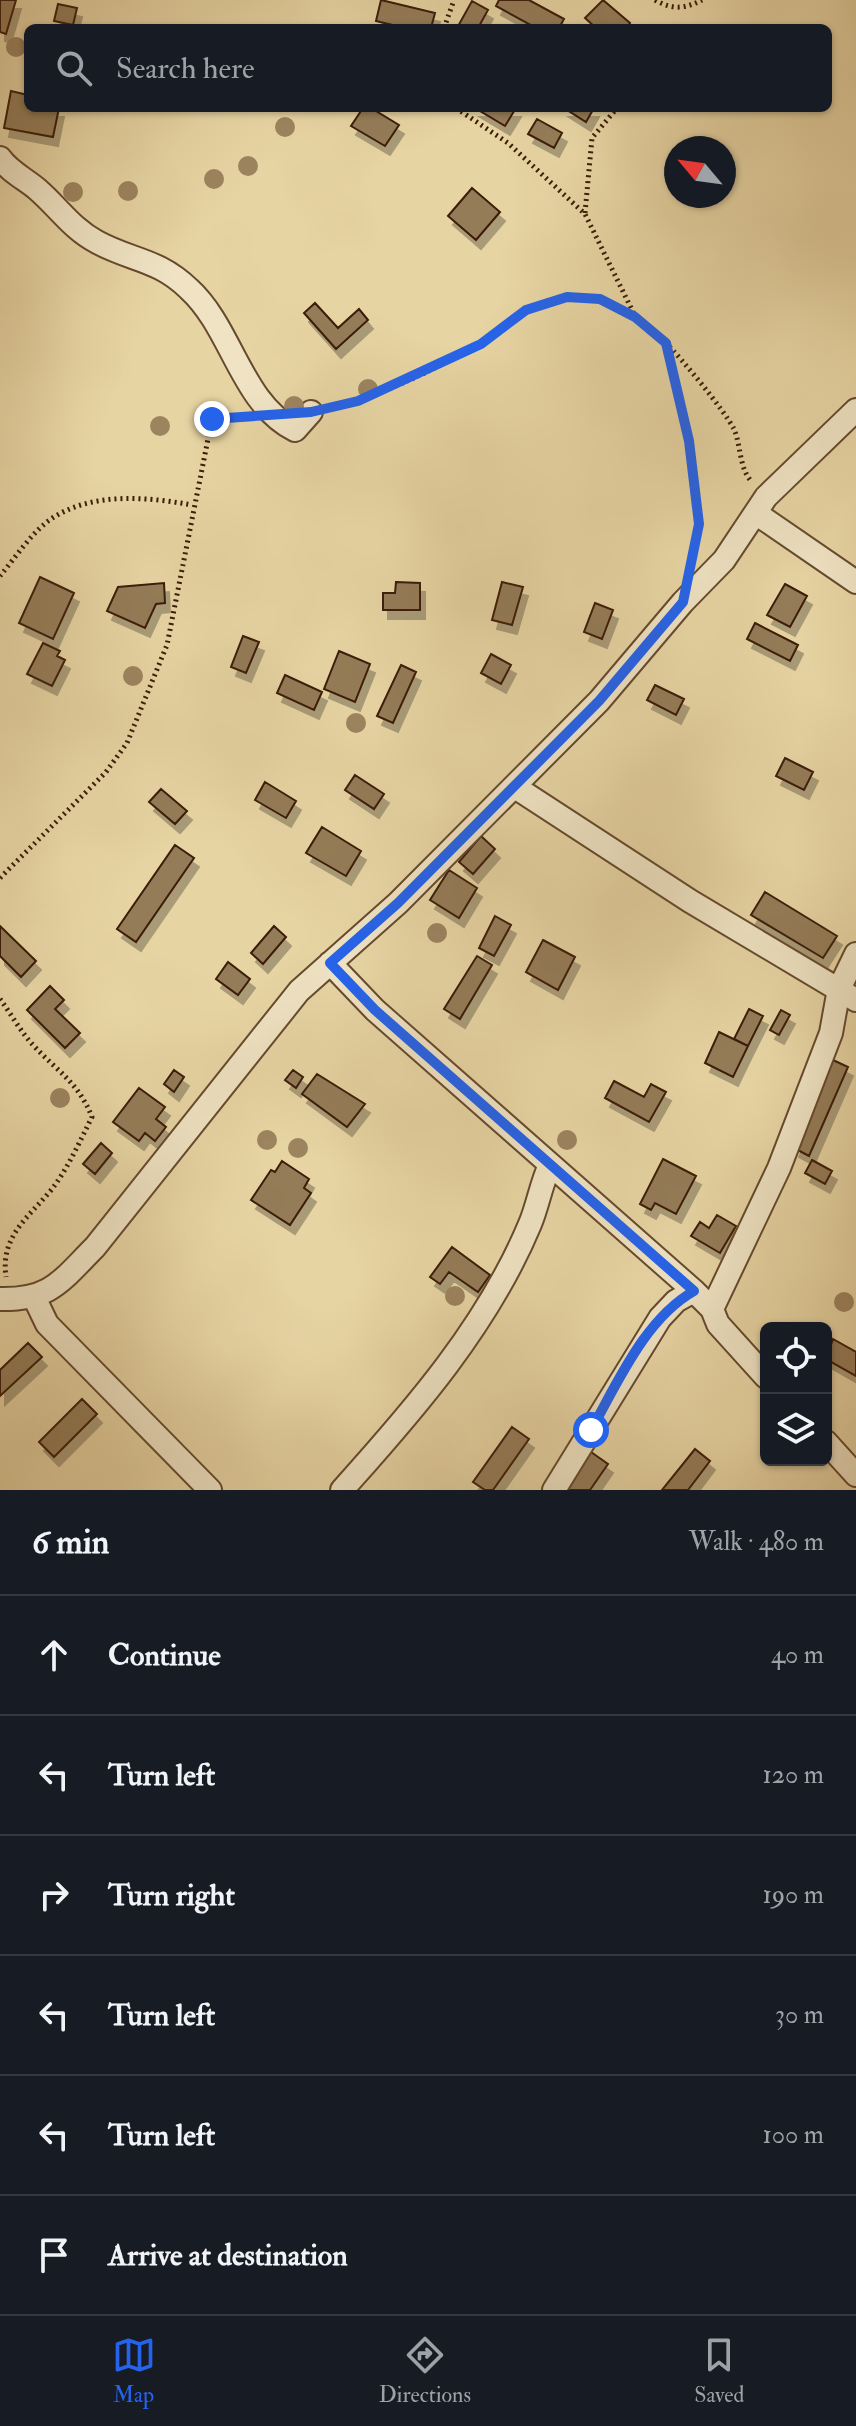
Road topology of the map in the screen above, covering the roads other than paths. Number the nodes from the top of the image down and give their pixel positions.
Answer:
1 (0, 158) edge
2 (856, 410) edge
3 (311, 412) road end
4 (762, 506) junction
5 (856, 582) edge
6 (515, 787) junction
7 (856, 954) edge
8 (330, 963) junction
9 (848, 995) edge
10 (550, 1165) junction
11 (694, 1291) junction
12 (17, 1299) edge
13 (712, 1309) junction
14 (760, 1370) edge
15 (832, 1449) edge
16 (856, 1475) edge
17 (210, 1490) edge
18 (342, 1490) edge
19 (554, 1490) edge

1 - 3 street
2 - 4 street
4 - 5 street
4 - 6 street
6 - 8 street
6 - 9 street
7 - 9 street
8 - 10 street
8 - 12 street
9 - 13 street
10 - 11 street
10 - 18 street
11 - 13 street
11 - 19 street
12 - 17 street
13 - 14 street
15 - 16 street

